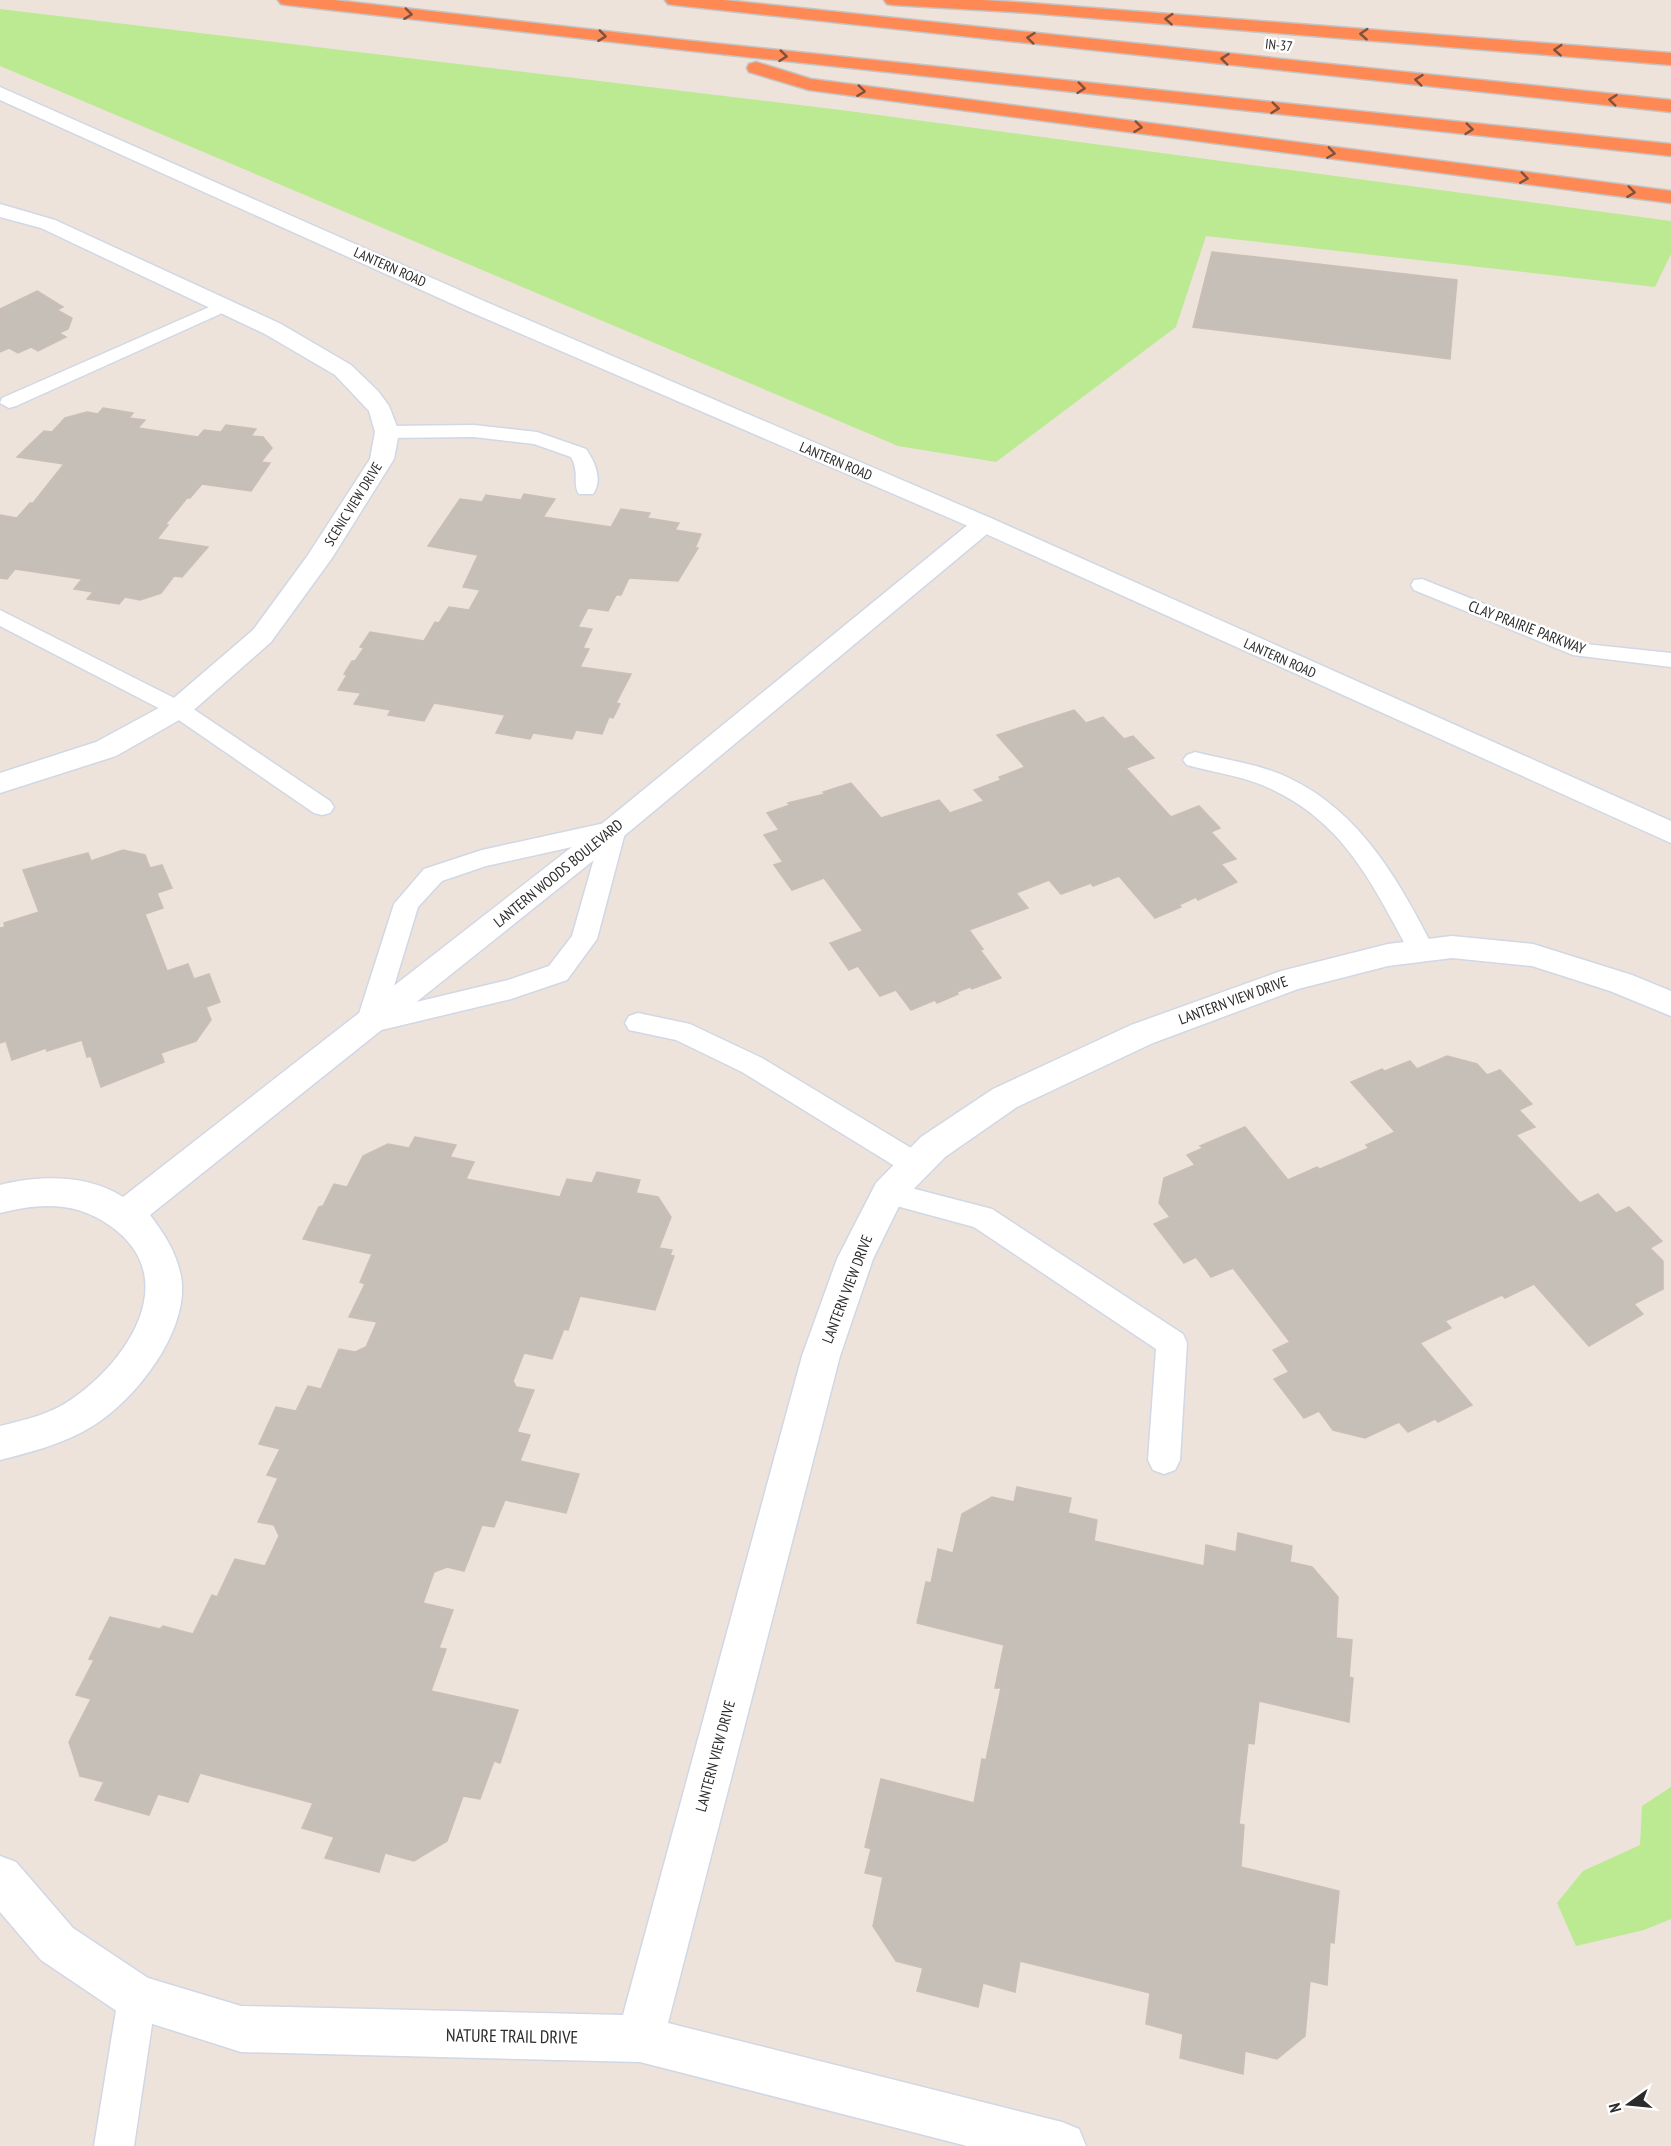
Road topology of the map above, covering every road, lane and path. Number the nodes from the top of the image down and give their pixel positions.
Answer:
1 (287, 0) edge
2 (674, 0) edge
3 (887, 0) edge
4 (893, 0) edge
5 (683, 45) junction
6 (1311, 48) dead end
7 (1671, 59) edge
8 (0, 93) edge
9 (1671, 106) edge
10 (1671, 150) edge
11 (1671, 197) edge
12 (0, 210) edge
13 (223, 306) junction
14 (9, 402) dead end
15 (387, 432) junction
16 (586, 490) dead end
17 (984, 524) junction
18 (1422, 585) dead end
19 (0, 617) edge
20 (1671, 660) edge
21 (178, 709) junction
22 (1195, 760) dead end
23 (0, 783) edge
24 (322, 807) dead end
25 (614, 829) junction
26 (1671, 832) edge
27 (1422, 951) junction
28 (1671, 1005) edge
29 (369, 1023) junction
30 (639, 1023) dead end
31 (916, 1165) junction
32 (888, 1193) junction
33 (0, 1199) edge
34 (127, 1214) junction
35 (0, 1443) edge
36 (1164, 1460) dead end
37 (0, 1878) edge
38 (137, 1998) junction
39 (640, 2039) junction
40 (114, 2146) edge
41 (1062, 2146) edge

1 -> 5 highway
9 -> 2 highway
3 - 6 highway, IN-37
7 -> 4 highway
5 -> 10 highway
5 -> 11 highway
8 - 17 street, LANTERN ROAD
12 - 13 street
13 - 14 lane
13 - 15 street
15 - 16 lane
15 - 21 street, SCENIC VIEW DRIVE
17 - 25 street, LANTERN WOODS BOULEVARD
17 - 26 street, LANTERN ROAD
18 - 20 lane, CLAY PRAIRIE PARKWAY
19 - 21 lane
21 - 23 street, SCENIC VIEW DRIVE
21 - 24 lane
22 - 27 lane
25 - 29 street, LANTERN WOODS BOULEVARD
25 - 29 lane
25 - 29 lane
27 - 28 street, LANTERN VIEW DRIVE
27 - 31 street, LANTERN VIEW DRIVE
29 - 34 street, LANTERN WOODS BOULEVARD
30 - 31 lane
31 - 32 street, LANTERN VIEW DRIVE
32 - 36 lane
32 - 39 street, LANTERN VIEW DRIVE
33 - 34 street
34 - 35 street
37 - 38 street, NATURE TRAIL DRIVE
38 - 39 street, NATURE TRAIL DRIVE
38 - 40 lane
39 - 41 street, NATURE TRAIL DRIVE

